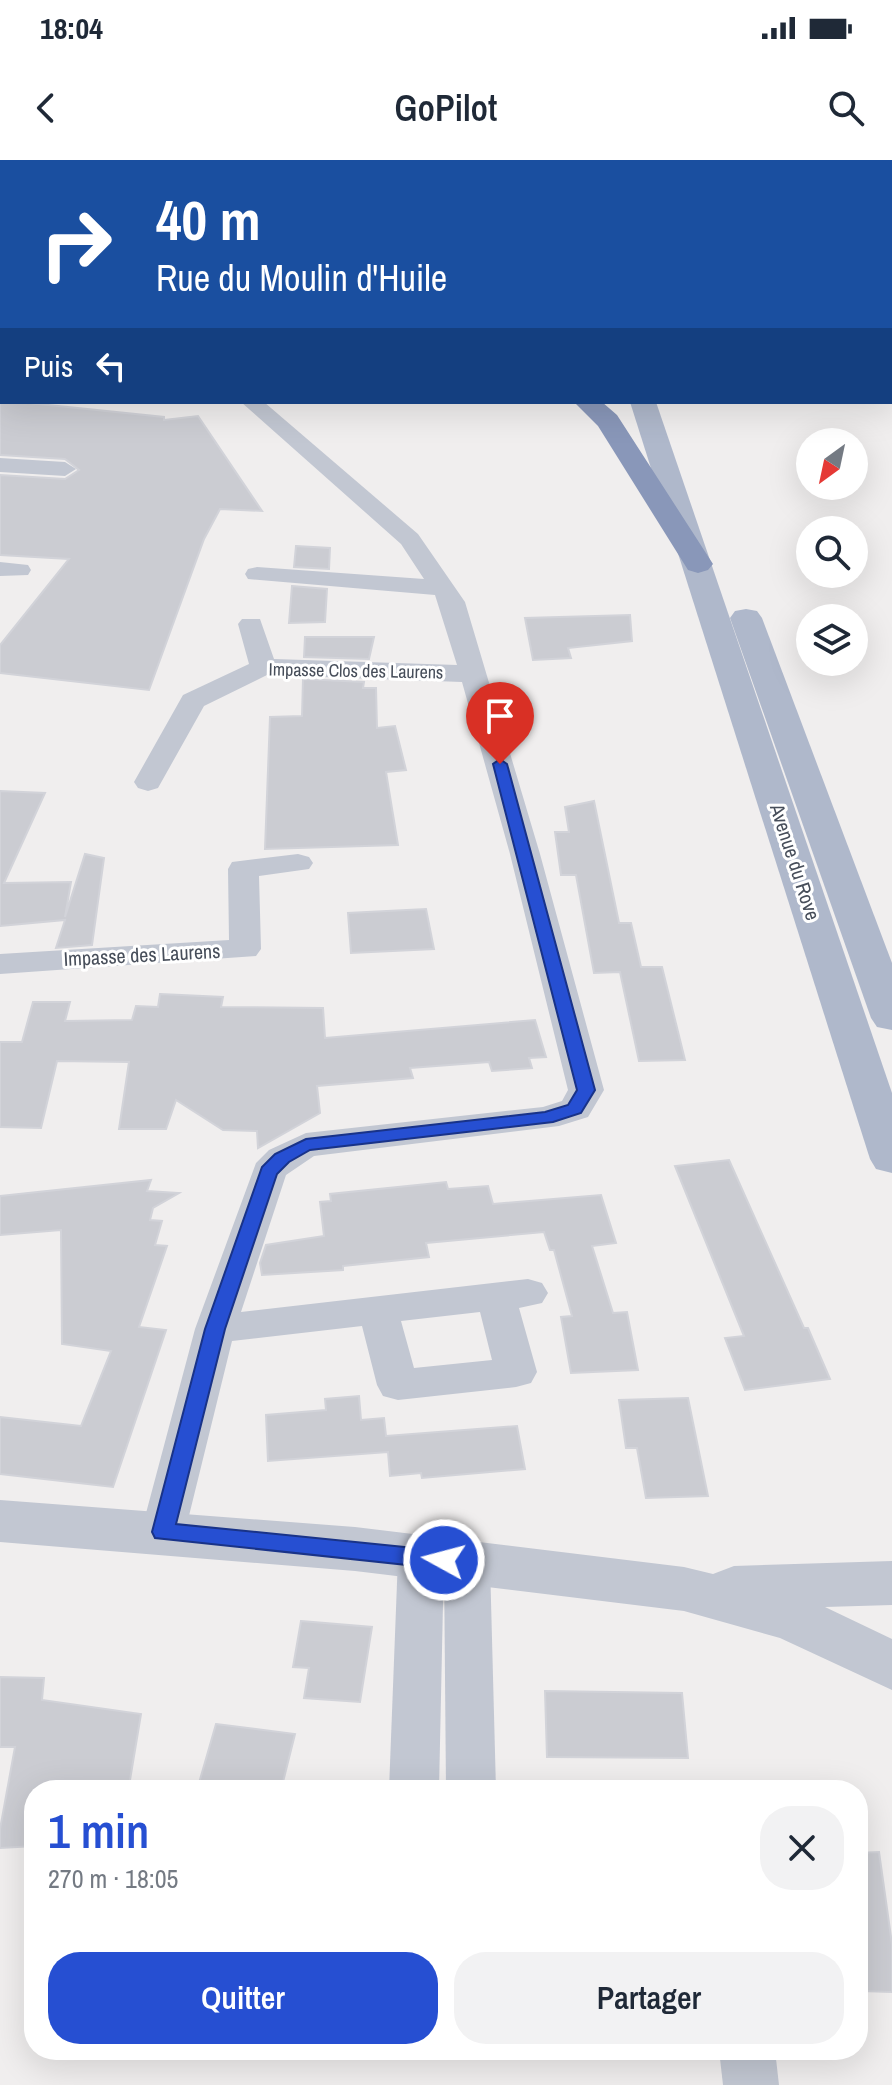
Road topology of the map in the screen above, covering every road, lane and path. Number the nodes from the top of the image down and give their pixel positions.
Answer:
1 (253, 404) edge
2 (589, 404) edge
3 (644, 404) edge
4 (669, 404) edge
5 (0, 465) edge
6 (65, 469) dead end
7 (698, 564) junction
8 (257, 574) dead end
9 (443, 588) junction
10 (251, 624) dead end
11 (263, 667) junction
12 (475, 674) junction
13 (148, 782) dead end
14 (298, 863) dead end
15 (0, 964) edge
16 (892, 1018) edge
17 (892, 1159) edge
18 (378, 1310) junction
19 (215, 1329) junction
20 (0, 1521) edge
21 (163, 1532) junction
22 (444, 1560) junction
23 (892, 1583) edge
24 (684, 1589) junction
25 (892, 1666) edge
26 (415, 1780) edge
27 (470, 1780) edge
28 (748, 2060) edge
29 (751, 2085) edge

1 - 9 street
2 - 7 highway
3 - 7 main road, Avenue du Rove
4 - 16 main road
5 - 6 street
7 - 17 main road, Avenue du Rove
8 - 9 street
9 - 12 street
10 - 11 street
11 - 12 street, Impasse Clos des Laurens
11 - 13 street, Impasse Clos des Laurens
12 - 19 street
14 - 15 street, Impasse des Laurens
18 - 18 street
18 - 19 street
19 - 21 street
20 - 21 street
21 - 22 street
22 - 24 street
22 - 26 street
22 - 27 street
23 - 24 street
24 - 25 street
28 - 29 street

